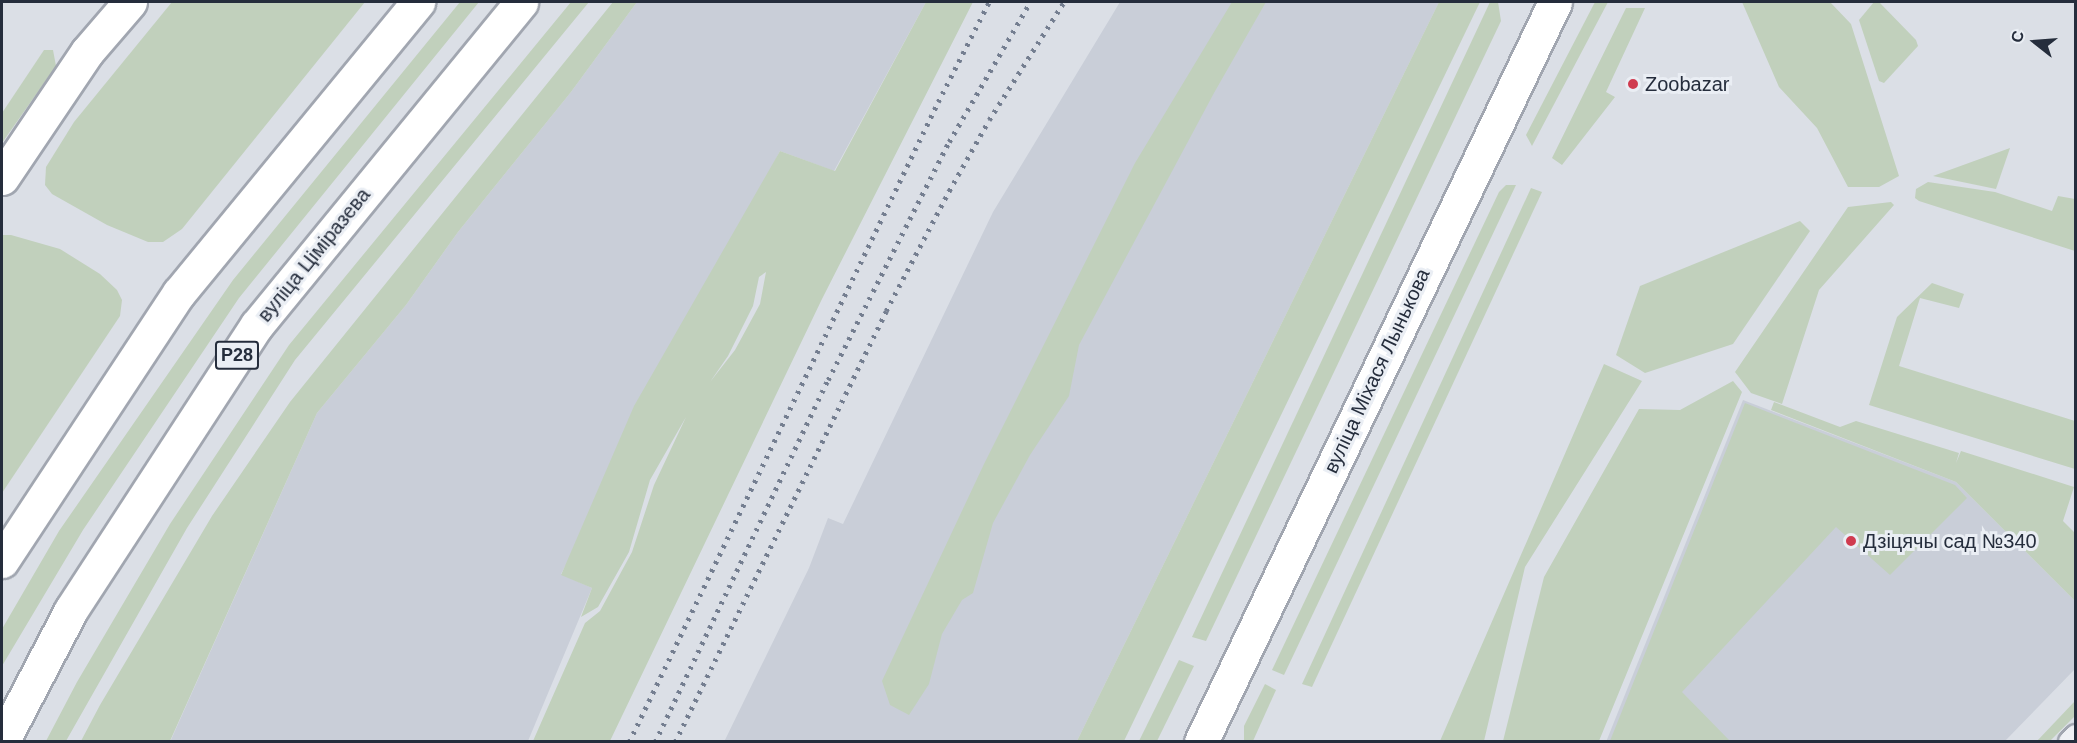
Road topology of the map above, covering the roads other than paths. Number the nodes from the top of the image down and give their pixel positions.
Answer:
1 (130, 2) edge
2 (418, 2) edge
3 (521, 2) edge
4 (1555, 2) edge
5 (2, 178) edge
6 (2, 561) edge
7 (2076, 737) edge
8 (2, 741) edge
9 (1201, 741) edge
10 (2071, 741) edge

1 - 5 main road
2 - 6 main road
3 - 8 main road, вуліца Ціміразева / Р28
4 - 9 main road, вуліца Міхася Лынькова
7 - 10 street

